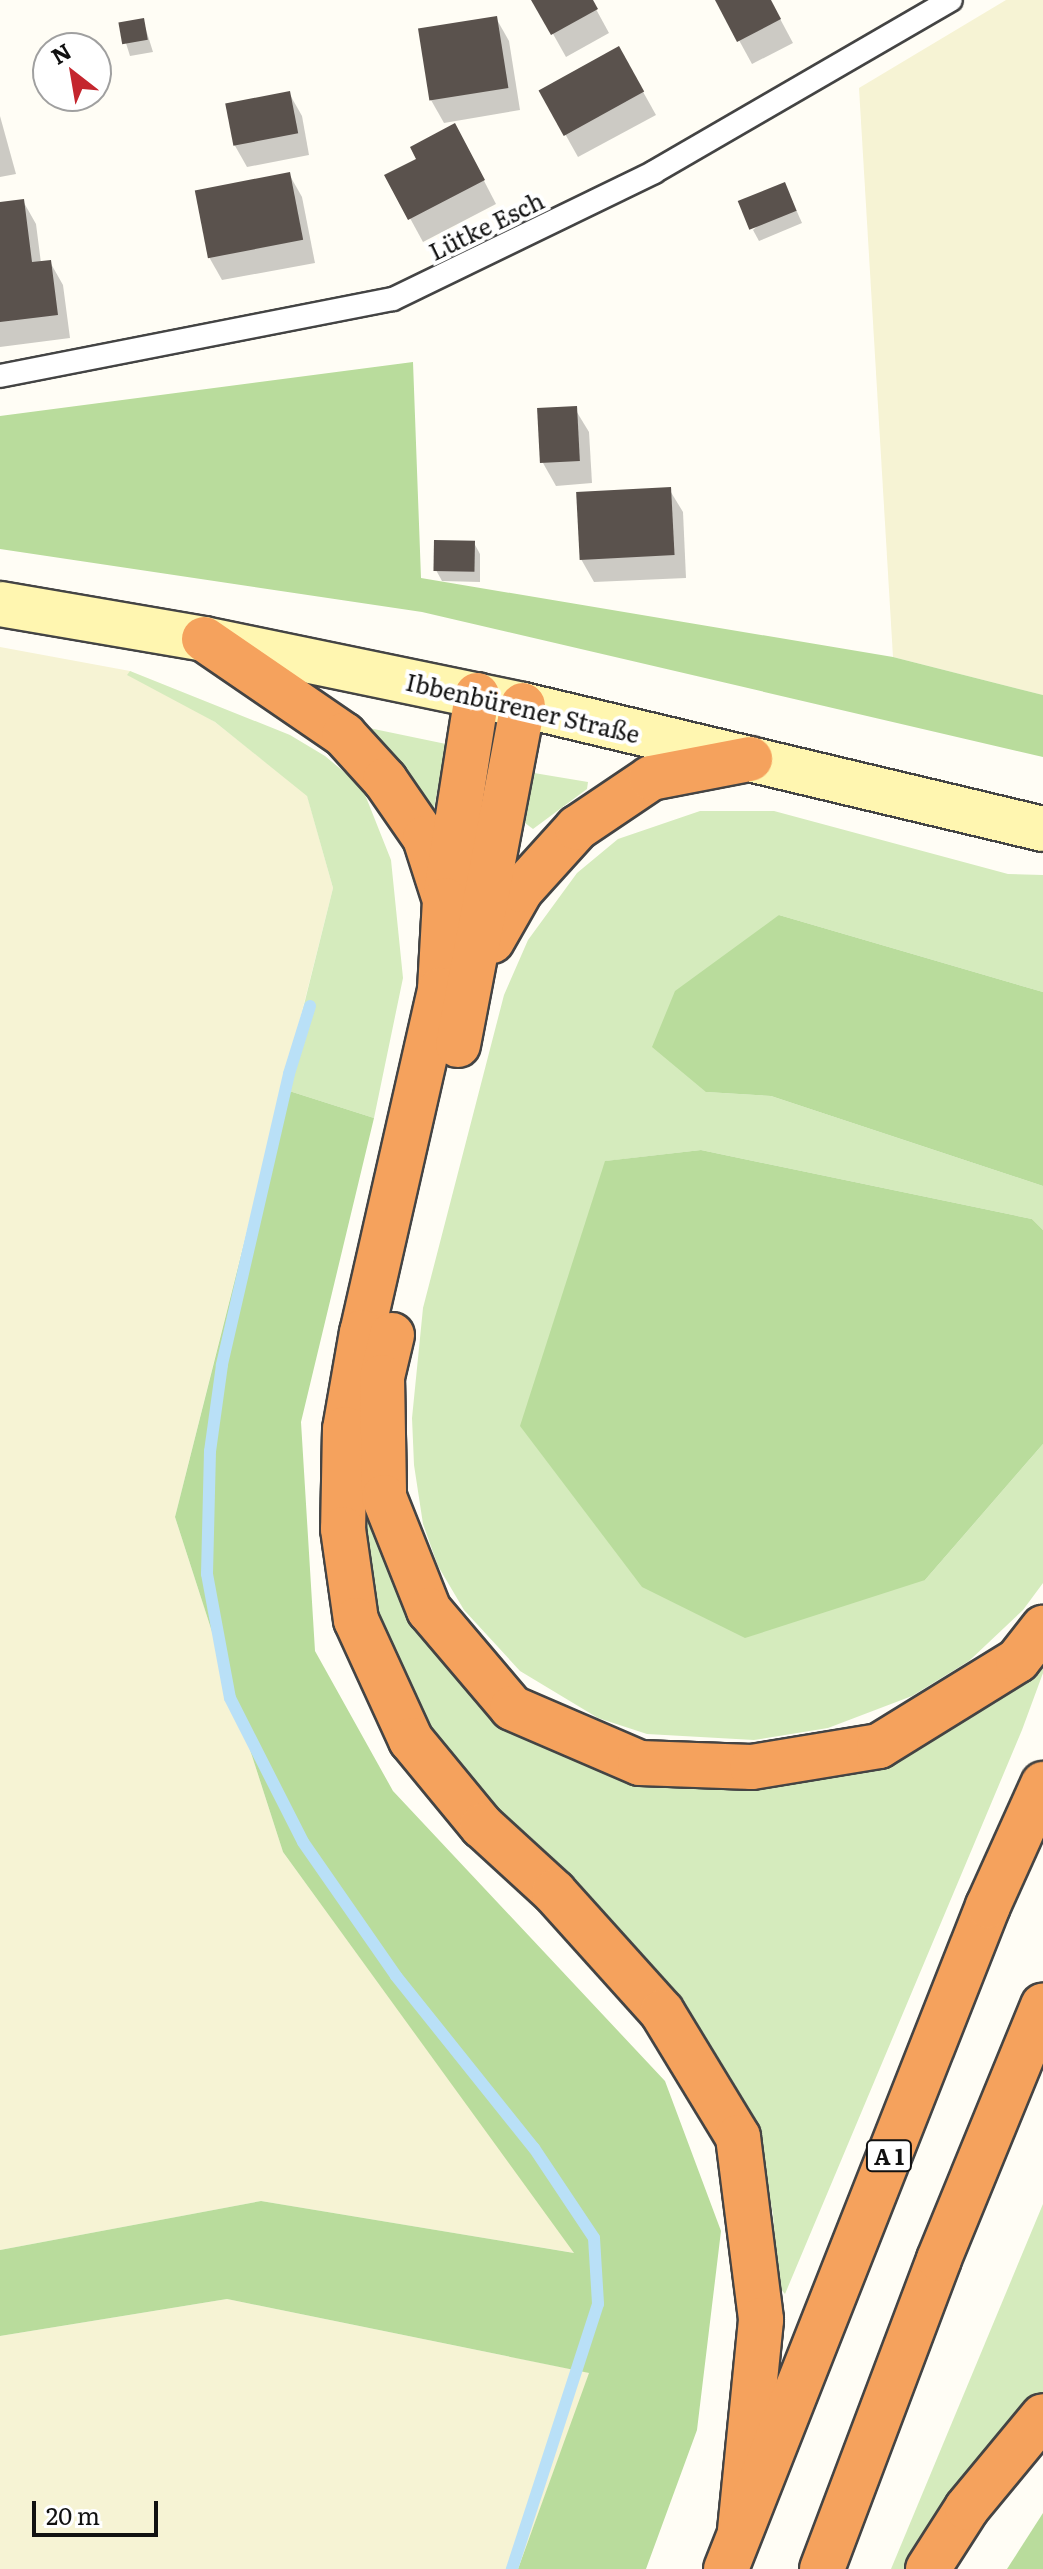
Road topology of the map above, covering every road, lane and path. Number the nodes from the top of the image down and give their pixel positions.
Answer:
1 (951, 0) edge
2 (0, 376) edge
3 (0, 604) edge
4 (204, 639) junction
5 (477, 695) junction
6 (523, 705) junction
7 (750, 759) junction
8 (1043, 829) edge
9 (445, 900) junction
10 (475, 971) junction
11 (1043, 1628) edge
12 (1043, 1784) edge
13 (1043, 2006) edge
14 (1043, 2416) edge
15 (733, 2549) edge
16 (822, 2569) edge
17 (928, 2569) edge

1 - 2 lane, Lütke Esch
3 - 4 main road, Ibbenbürener Straße
4 - 5 main road, Ibbenbürener Straße
4 - 9 highway
5 - 6 main road, Ibbenbürener Straße
5 - 9 highway
6 - 7 main road, Ibbenbürener Straße
6 - 10 highway
7 - 8 main road, Ibbenbürener Straße
7 - 10 highway
9 - 15 highway
10 - 11 highway
12 - 15 highway, A 1
13 - 16 highway
14 - 17 highway

